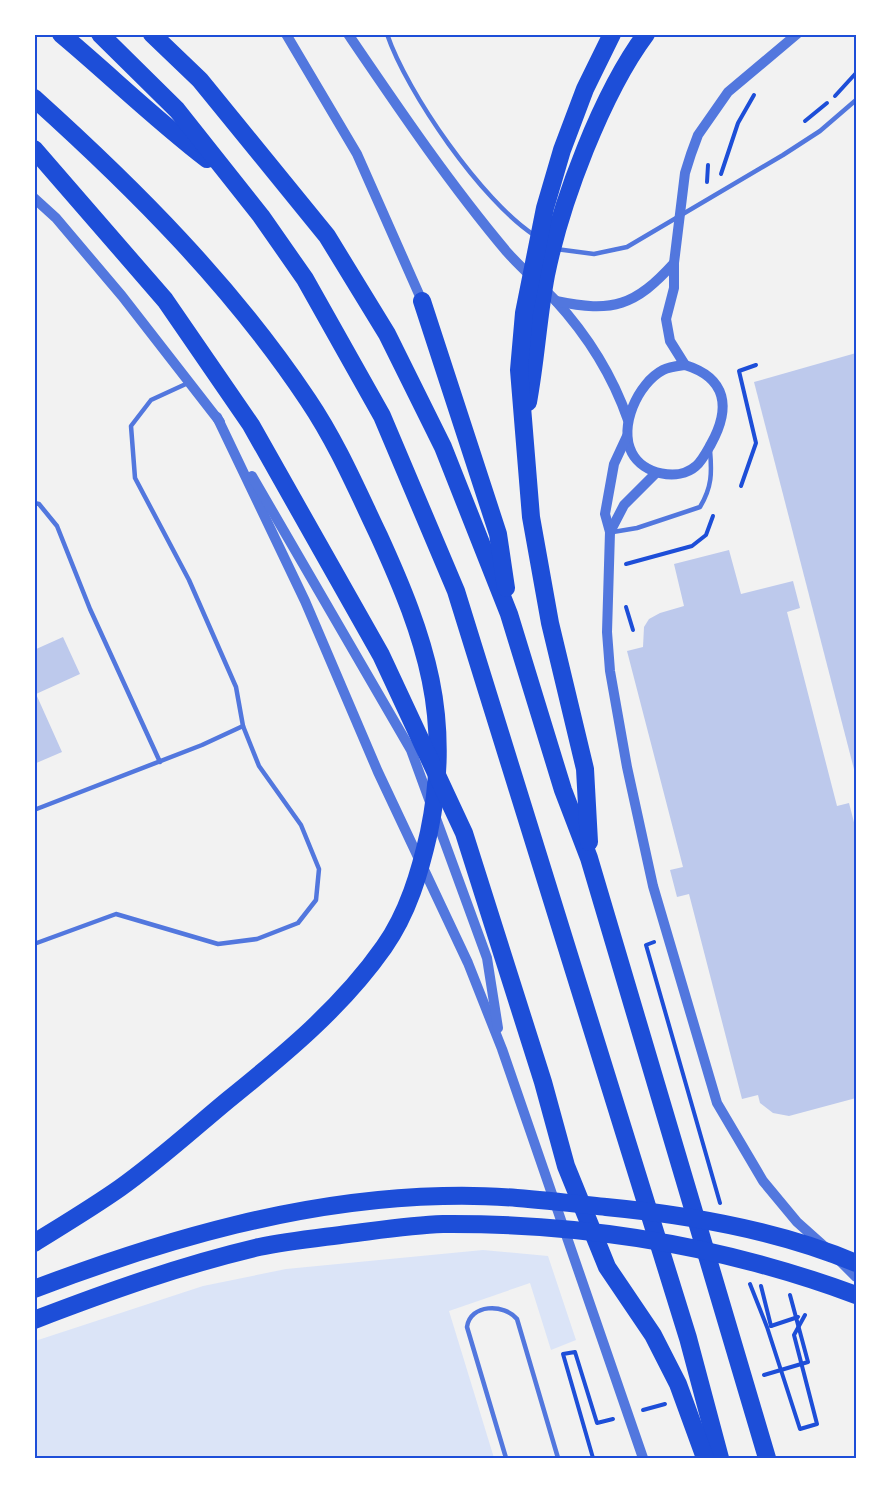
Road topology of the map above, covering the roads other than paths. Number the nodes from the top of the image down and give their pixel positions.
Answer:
1 (61, 34) edge
2 (100, 34) edge
3 (152, 34) edge
4 (286, 34) edge
5 (348, 34) edge
6 (387, 34) edge
7 (612, 34) edge
8 (646, 34) edge
9 (797, 34) edge
10 (34, 98) edge
11 (856, 100) edge
12 (34, 149) edge
13 (232, 178) junction
14 (34, 198) edge
15 (680, 216) junction
16 (542, 240) dead end
17 (550, 245) dead end
18 (674, 263) junction
19 (422, 301) joint
20 (556, 301) junction
21 (685, 365) junction
22 (191, 381) junction
23 (217, 417) junction
24 (628, 420) junction
25 (524, 427) junction
26 (627, 436) junction
27 (709, 447) junction
28 (656, 473) junction
29 (34, 503) edge
30 (610, 532) junction
31 (509, 614) junction
32 (243, 726) junction
33 (160, 762) junction
34 (34, 810) edge
35 (590, 858) junction
36 (34, 944) edge
37 (502, 1049) junction
38 (34, 1243) edge
39 (848, 1262) edge
40 (856, 1268) edge
41 (856, 1278) edge
42 (34, 1289) edge
43 (856, 1295) edge
44 (34, 1320) edge
45 (506, 1458) edge
46 (558, 1458) edge
47 (643, 1458) edge
48 (705, 1458) edge
49 (720, 1458) edge
50 (767, 1458) edge

1 - 13 highway
2 - 13 highway
3 - 31 highway
4 - 19 street
5 - 20 street
6 - 16 lane
7 - 25 highway
8 - 25 highway
9 - 15 street
10 - 38 highway
11 - 15 lane
12 - 48 highway
13 - 49 highway
14 - 22 street
15 - 17 lane
15 - 18 street
18 - 20 street
18 - 21 street
19 - 31 highway
20 - 24 street
21 - 24 street
21 - 27 street
22 - 23 street
22 - 32 lane
23 - 37 street
23 - 37 street
24 - 26 street
25 - 35 highway
26 - 28 street
26 - 30 street
27 - 28 street
27 - 30 lane
28 - 30 street
29 - 33 lane
30 - 39 street
31 - 35 highway
32 - 33 lane
32 - 36 lane
33 - 34 lane
35 - 50 highway
37 - 47 street
39 - 40 street
39 - 41 street
39 - 42 highway
43 - 44 highway
45 - 46 lane

